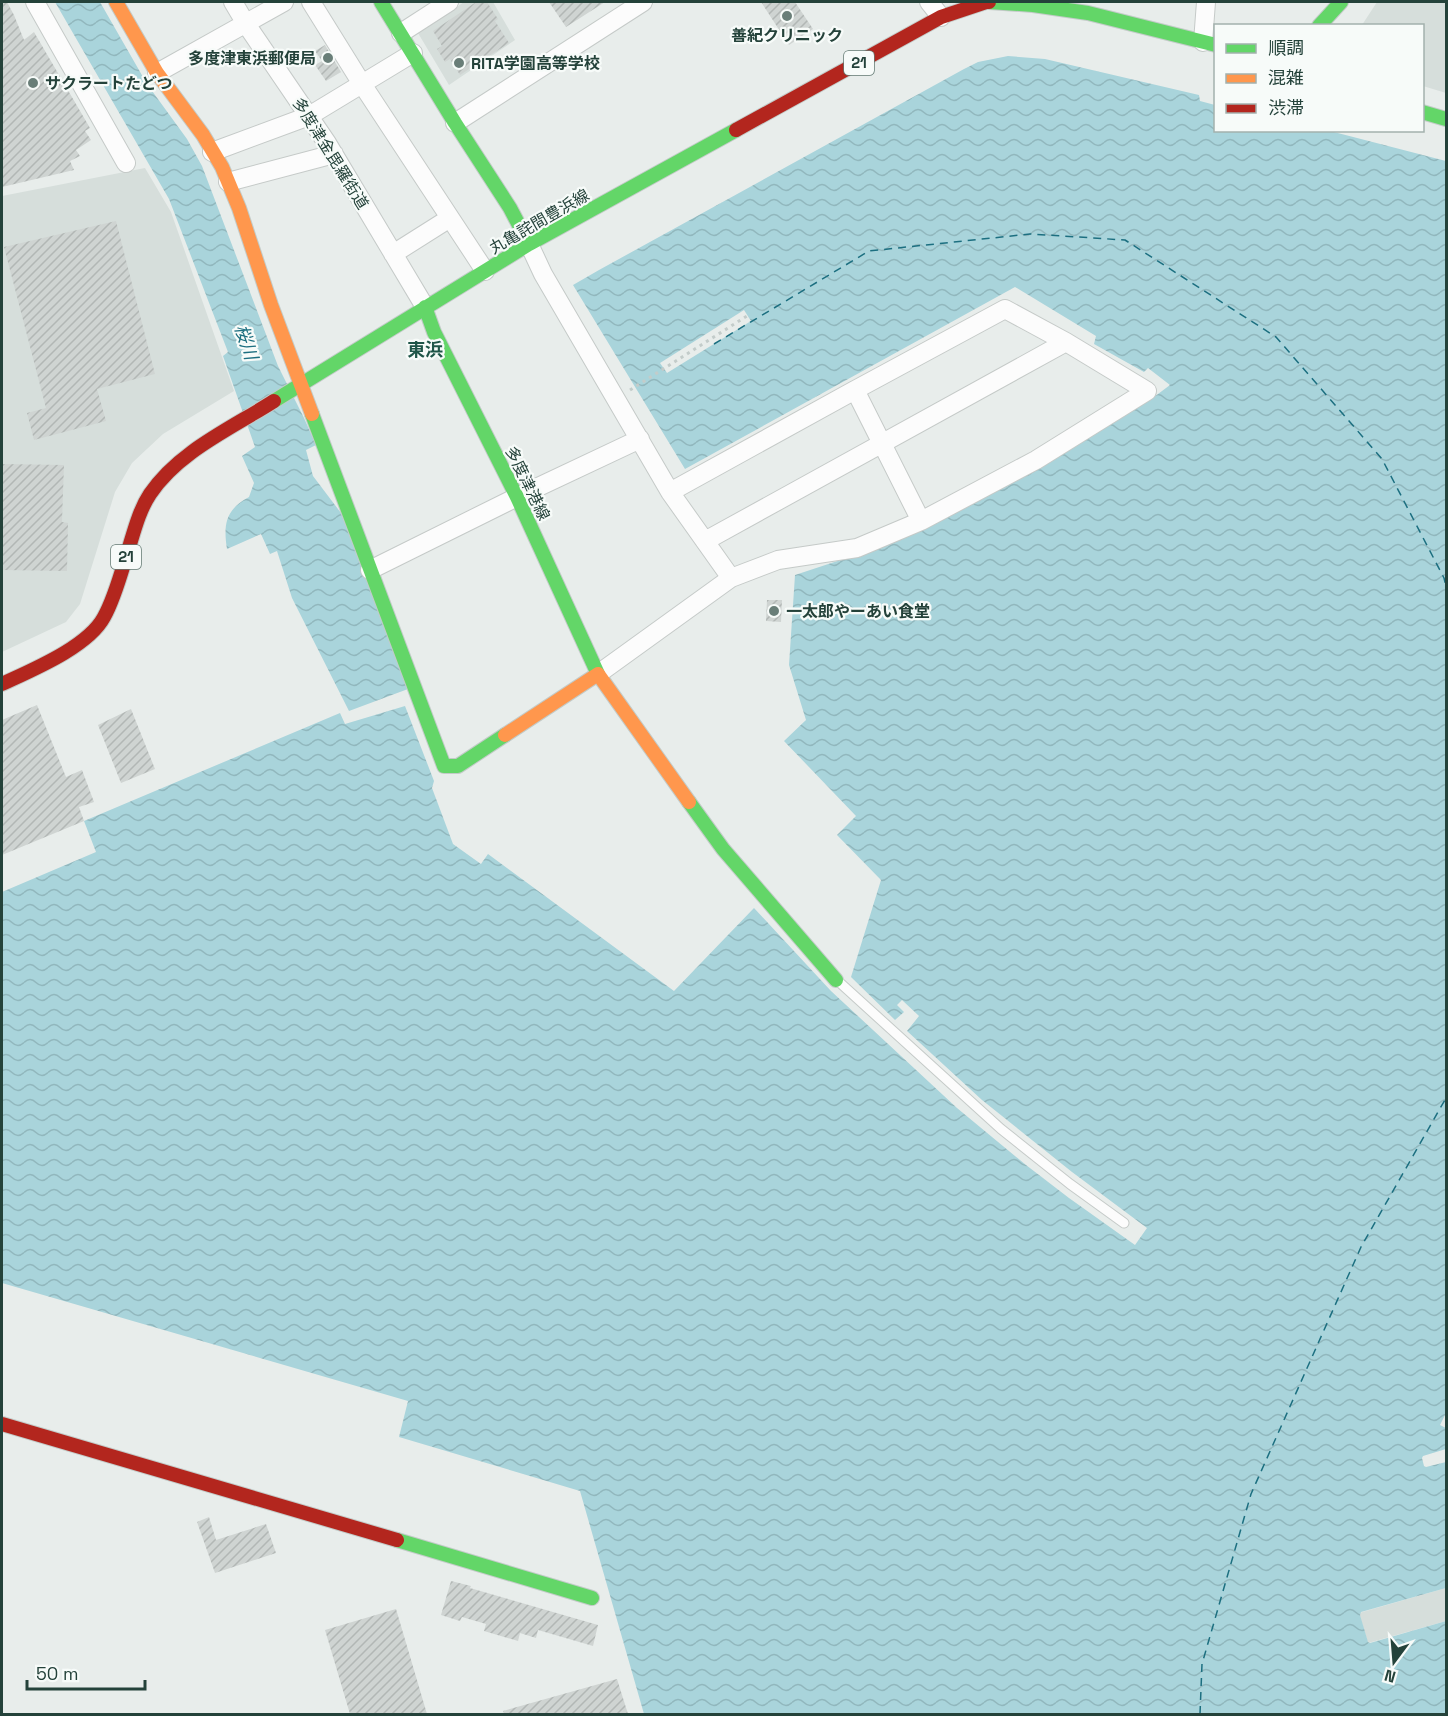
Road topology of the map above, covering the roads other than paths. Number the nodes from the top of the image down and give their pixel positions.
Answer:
1 (34, 2) edge
2 (116, 2) edge
3 (233, 2) edge
4 (284, 2) edge
5 (311, 2) edge
6 (381, 2) edge
7 (449, 2) edge
8 (643, 2) edge
9 (929, 2) edge
10 (1206, 2) edge
11 (1341, 2) edge
12 (941, 17) junction
13 (246, 24) junction
14 (1321, 24) edge
15 (401, 33) junction
16 (1209, 43) edge
17 (413, 53) junction
18 (157, 73) junction
19 (362, 84) junction
20 (1424, 113) edge
21 (309, 116) junction
22 (1446, 119) edge
23 (455, 123) junction
24 (212, 152) junction
25 (333, 154) junction
26 (126, 163) dead end
27 (228, 182) junction
28 (450, 218) junction
29 (529, 244) junction
30 (393, 254) junction
31 (485, 271) junction
32 (425, 307) junction
33 (1066, 342) junction
34 (301, 386) junction
35 (855, 390) junction
36 (640, 439) junction
37 (881, 444) junction
38 (670, 492) junction
39 (517, 497) junction
40 (921, 521) junction
41 (705, 541) junction
42 (370, 570) junction
43 (731, 578) junction
44 (598, 674) junction
45 (2, 684) edge
46 (836, 980) joint
47 (1124, 1223) dead end
48 (2, 1424) edge
49 (592, 1598) dead end

1 - 26 street
2 - 18 main road
3 - 13 street, 多度津金毘羅街道
4 - 13 street
5 - 19 street
6 - 15 main road
7 - 15 street
8 - 23 street
9 - 12 street
10 - 16 street
11 - 14 main road
12 - 16 main road, 丸亀詫間豊浜線 / 21
12 - 29 main road, 丸亀詫間豊浜線 / 21
13 - 18 street
13 - 21 street, 多度津金毘羅街道
15 - 17 main road
17 - 19 street
17 - 23 main road
18 - 24 main road
19 - 21 street
19 - 28 street
20 - 22 main road
21 - 24 street
21 - 25 street, 多度津金毘羅街道
23 - 29 main road
24 - 27 main road
25 - 27 street
25 - 30 street, 多度津金毘羅街道
27 - 34 main road
28 - 30 street
28 - 31 street
29 - 31 main road, 丸亀詫間豊浜線 / 21
29 - 36 street
30 - 32 street, 多度津金毘羅街道
31 - 32 main road, 丸亀詫間豊浜線 / 21
32 - 34 main road, 丸亀詫間豊浜線 / 21
32 - 39 main road, 多度津港線
33 - 35 street
33 - 37 street
33 - 40 street
34 - 42 main road
34 - 45 main road, 丸亀詫間豊浜線 / 21
35 - 37 street
35 - 38 street
36 - 38 street
36 - 39 street
37 - 40 street
37 - 41 street
38 - 41 street
39 - 42 street
39 - 44 main road, 多度津港線
40 - 43 street
41 - 43 street
42 - 44 main road
43 - 44 street
44 - 46 main road, 多度津港線
46 - 47 lane
48 - 49 main road

